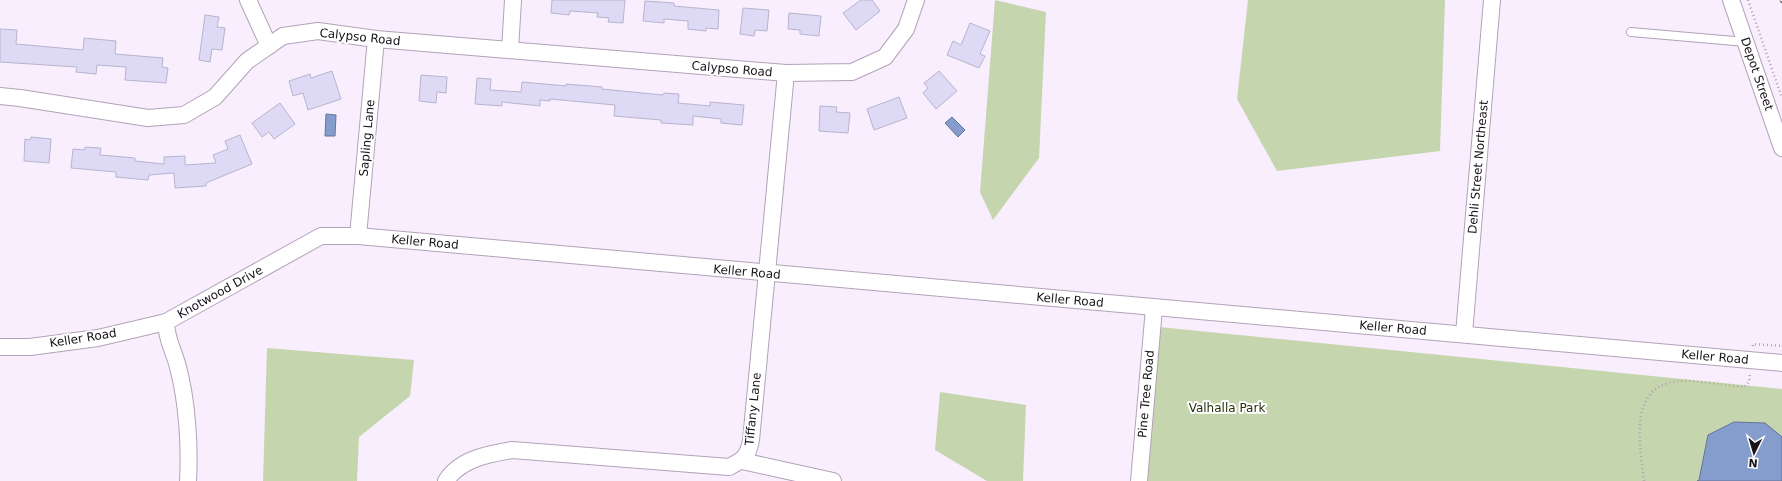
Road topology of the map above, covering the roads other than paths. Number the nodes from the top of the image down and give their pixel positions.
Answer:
1 (248, 0) edge
2 (513, 0) edge
3 (916, 0) edge
4 (1492, 0) edge
5 (1731, 0) edge
6 (1631, 32) dead end
7 (376, 39) junction
8 (1746, 42) junction
9 (269, 46) junction
10 (510, 50) junction
11 (786, 73) junction
12 (0, 96) edge
13 (1782, 148) edge
14 (358, 236) junction
15 (767, 274) junction
16 (1154, 308) junction
17 (166, 322) junction
18 (1464, 334) junction
19 (0, 347) edge
20 (1782, 363) edge
21 (742, 461) junction
22 (188, 481) edge
23 (446, 481) edge
24 (833, 481) edge
25 (1139, 481) edge

1 - 9 street
2 - 10 street
3 - 11 street, Calypso Road
4 - 18 street, Dehli Street Northeast
5 - 8 street, Depot Street
6 - 8 lane
7 - 9 street, Calypso Road
7 - 10 street, Calypso Road
7 - 14 street, Sapling Lane
8 - 13 street, Depot Street
9 - 12 street, Calypso Road
10 - 11 street, Calypso Road
11 - 15 street, Tiffany Lane
14 - 15 street, Keller Road
14 - 17 street, Knotwood Drive
15 - 16 street, Keller Road
15 - 21 street, Tiffany Lane
16 - 18 street, Keller Road
16 - 25 street, Pine Tree Road
17 - 19 street, Keller Road
17 - 22 street, Knotwood Drive
18 - 20 street, Keller Road
21 - 23 street, Tiffany Lane
21 - 24 street

